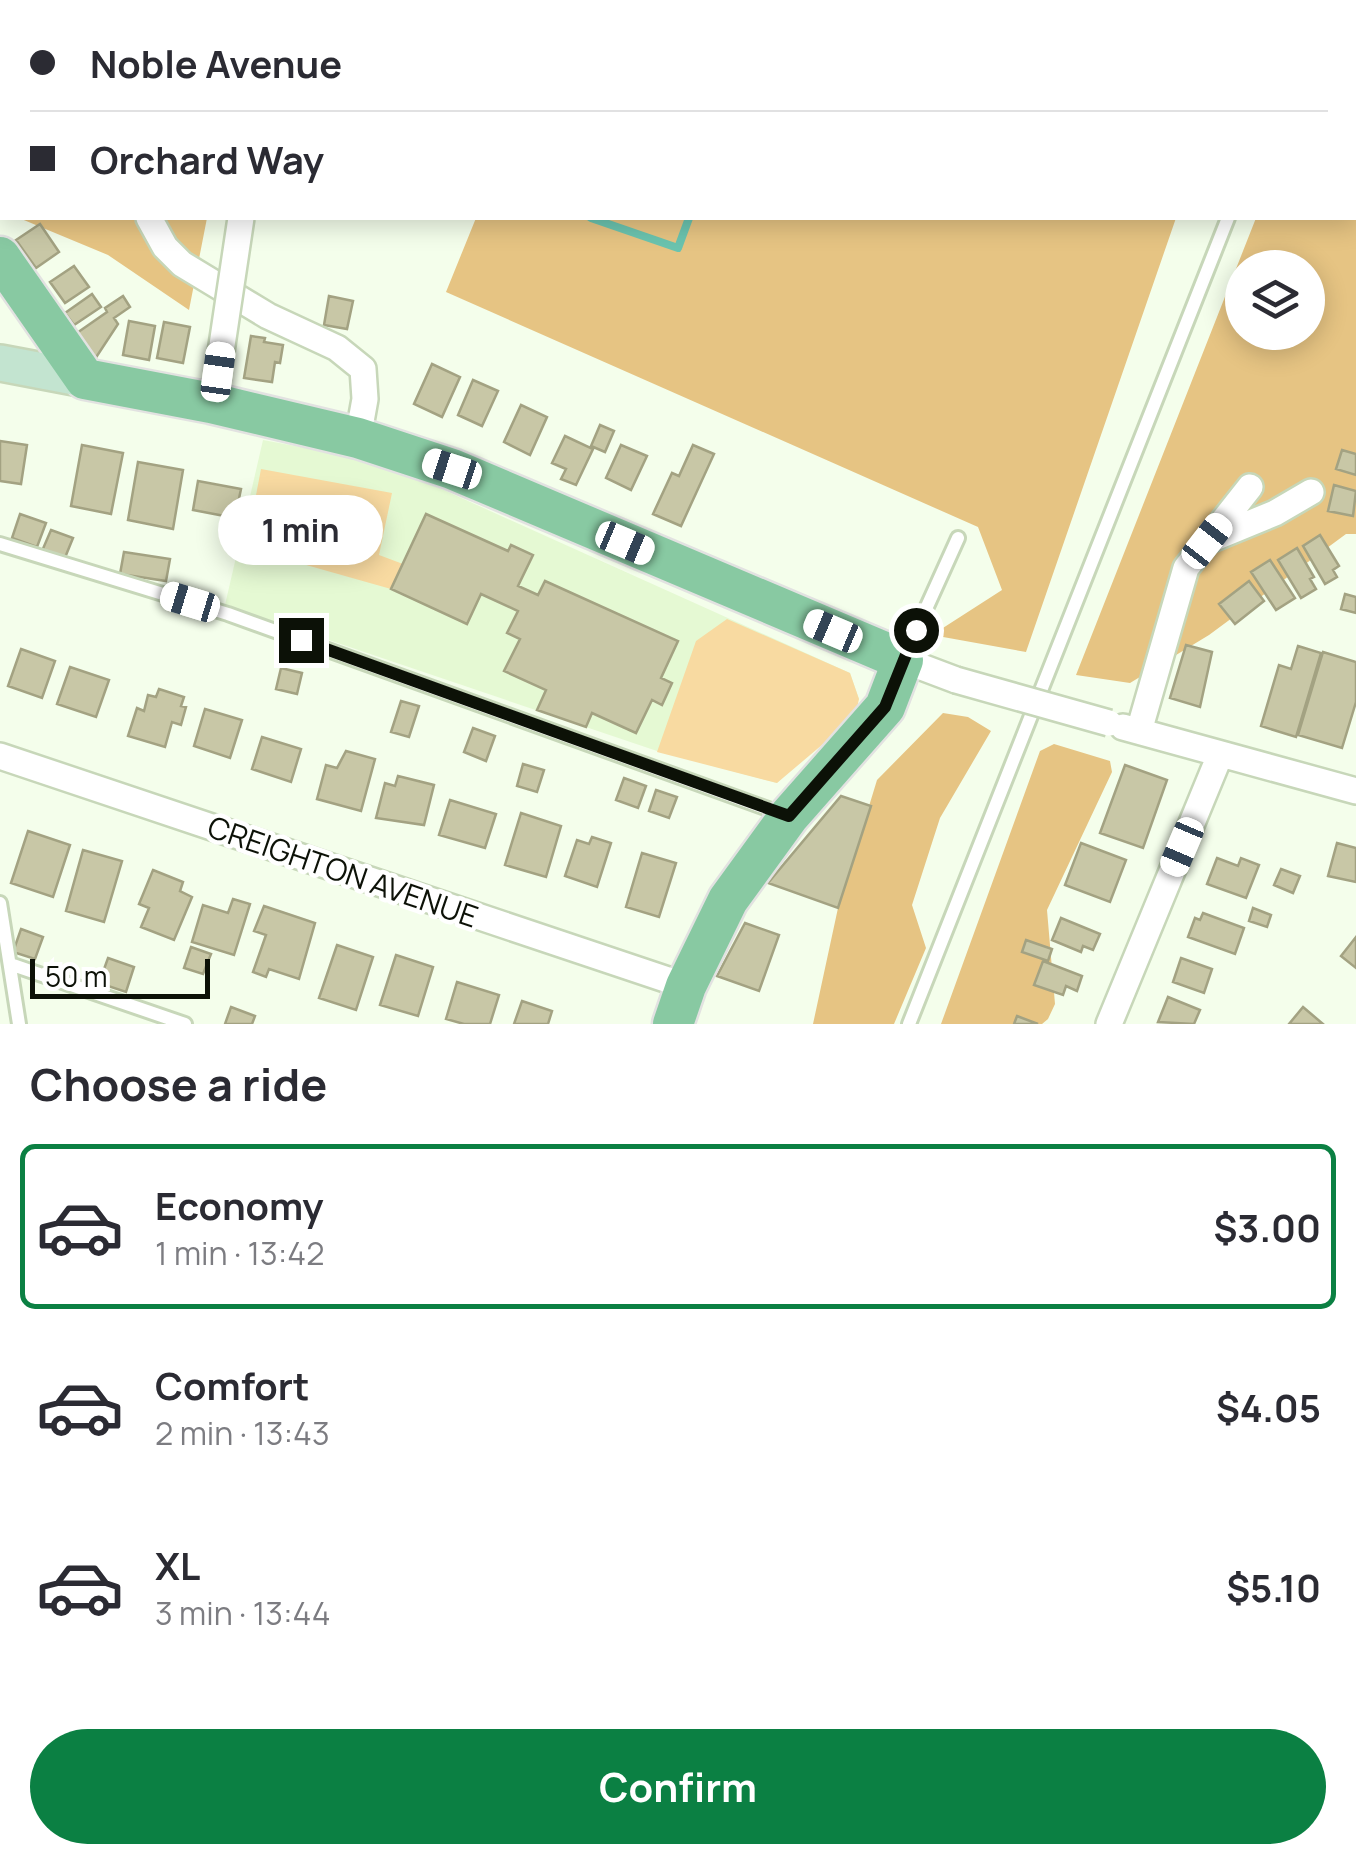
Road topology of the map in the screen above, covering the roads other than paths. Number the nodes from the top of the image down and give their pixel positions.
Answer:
1 (150, 220) edge
2 (241, 220) edge
3 (1227, 220) edge
4 (0, 257) edge
5 (0, 364) edge
6 (85, 379) junction
7 (214, 388) junction
8 (358, 438) junction
9 (1250, 487) dead end
10 (1312, 492) dead end
11 (958, 538) dead end
12 (1207, 541) junction
13 (0, 544) edge
14 (902, 660) junction
15 (1139, 731) junction
16 (1220, 755) junction
17 (0, 756) edge
18 (1356, 791) edge
19 (789, 816) junction
20 (0, 903) edge
21 (10, 964) junction
22 (686, 986) junction
23 (19, 1024) edge
24 (185, 1024) edge
25 (673, 1024) edge
26 (909, 1024) edge
27 (1108, 1024) edge

1 - 8 street
2 - 7 street, bridge
3 - 26 lane
4 - 6 main road
5 - 6 main road
6 - 7 main road
7 - 8 main road
8 - 14 main road
9 - 12 street
10 - 12 street
11 - 14 lane
12 - 15 street
13 - 19 lane
14 - 15 street, bridge
14 - 19 main road
15 - 16 street
16 - 18 street
16 - 27 street
17 - 22 street, CREIGHTON AVENUE
19 - 22 main road
20 - 21 lane
21 - 23 lane
21 - 24 lane
22 - 25 main road

